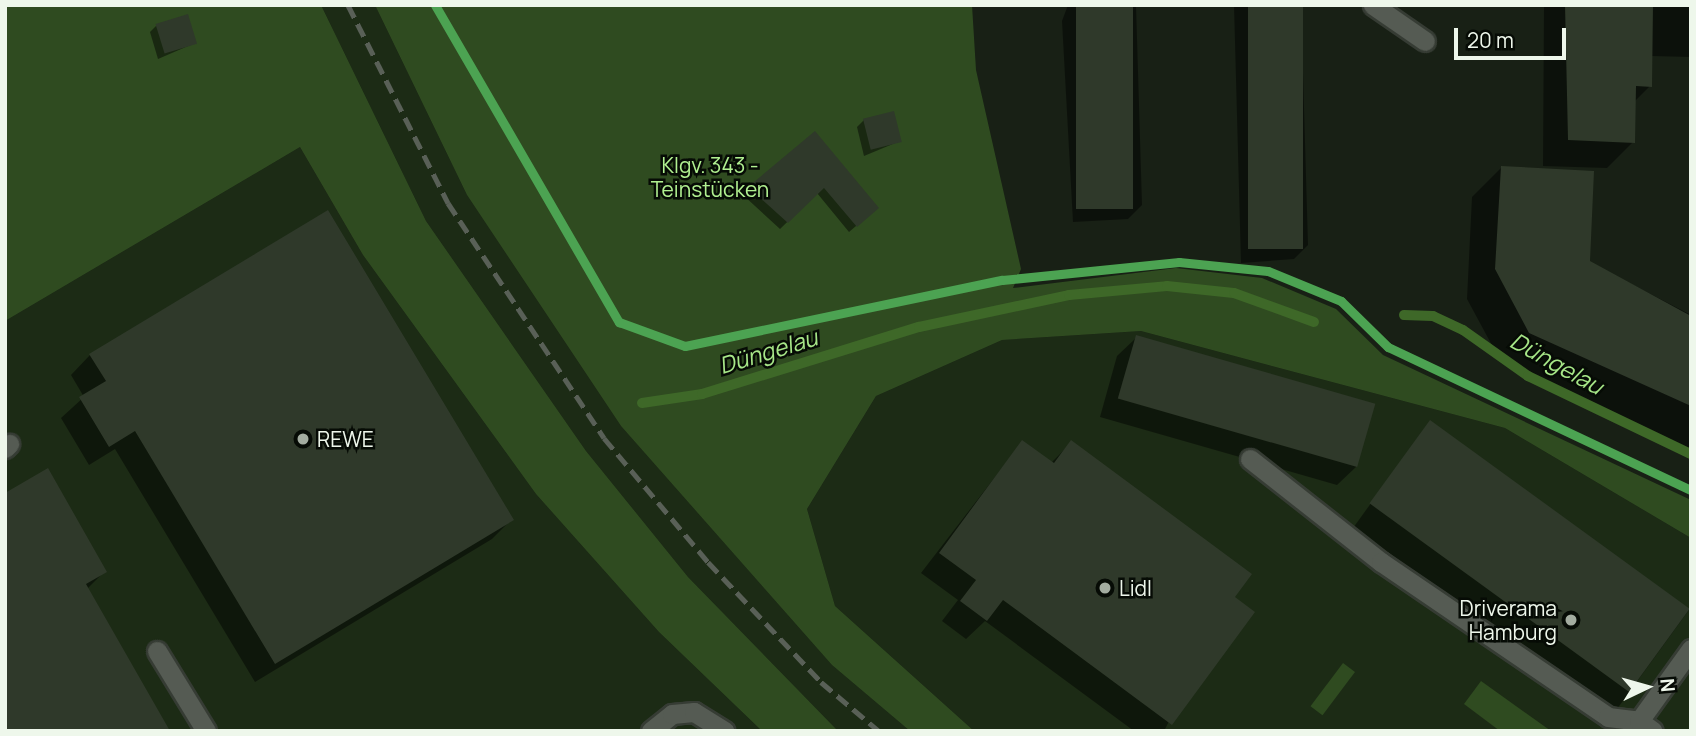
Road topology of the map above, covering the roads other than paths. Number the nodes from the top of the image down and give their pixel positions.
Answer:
1 (1373, 5) edge
2 (1425, 41) dead end
3 (1250, 459) dead end
4 (1691, 649) edge
5 (157, 651) dead end
6 (1646, 726) edge
7 (206, 731) edge
8 (650, 731) edge
9 (725, 731) edge

1 - 2 lane
3 - 6 lane
4 - 6 lane
5 - 7 lane
8 - 9 lane

